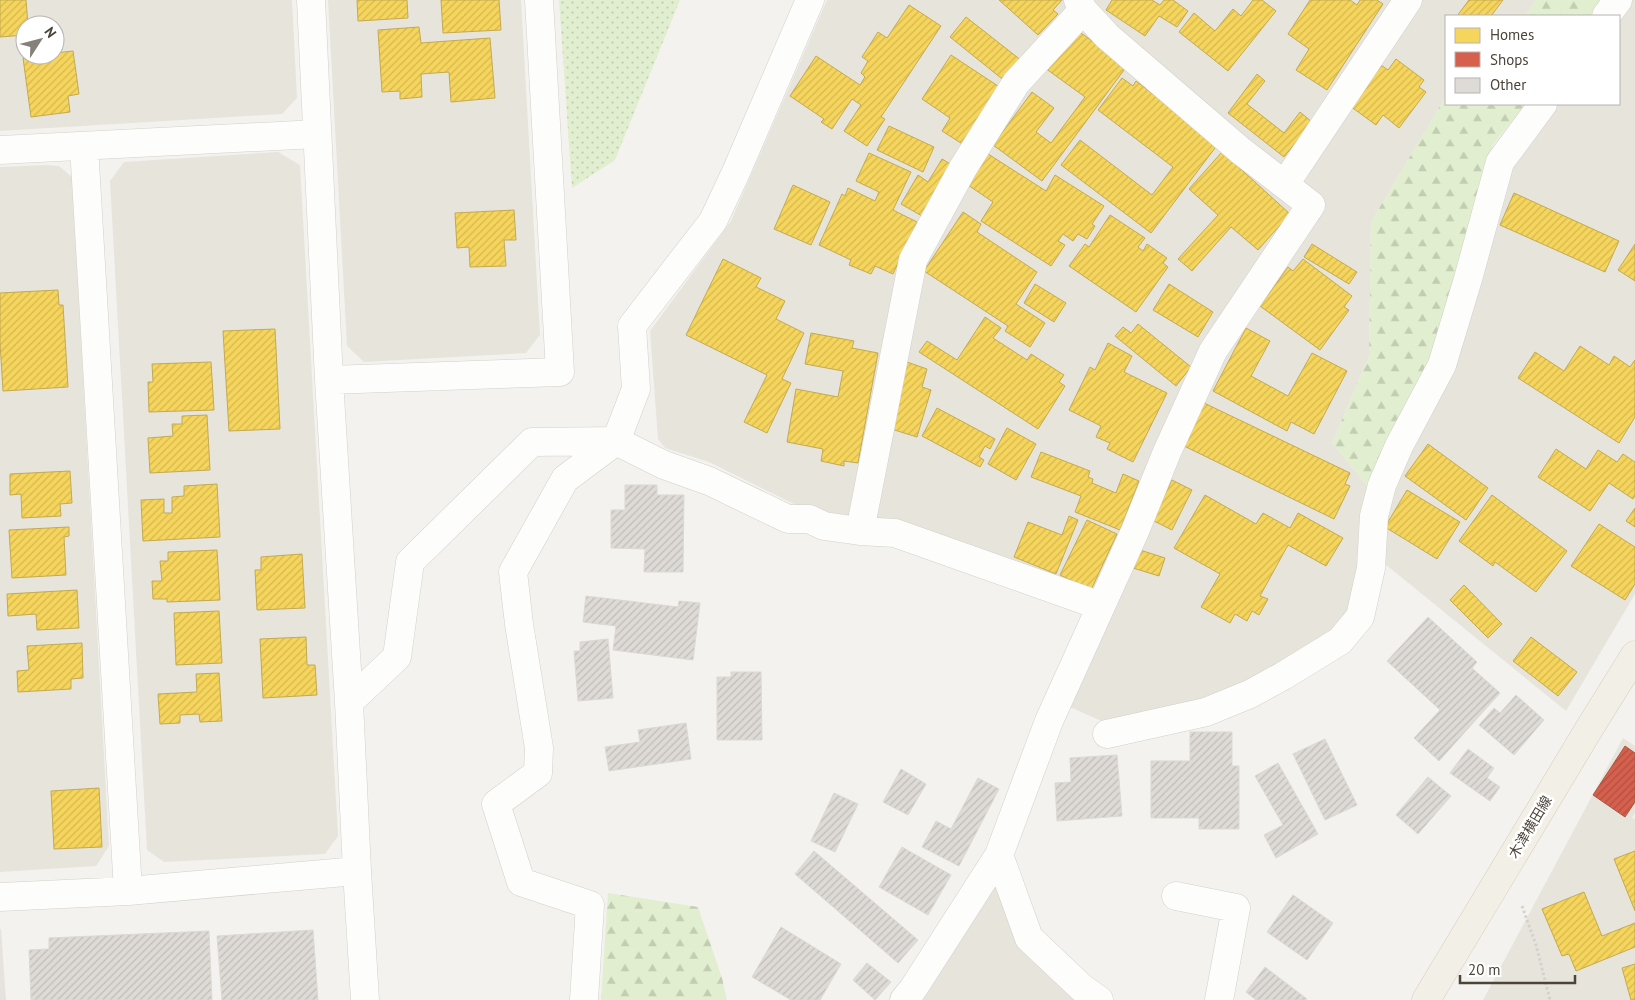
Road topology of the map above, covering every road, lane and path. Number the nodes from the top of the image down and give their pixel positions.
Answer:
1 (311, 0) edge
2 (539, 0) edge
3 (810, 0) edge
4 (1408, 0) edge
5 (1618, 0) edge
6 (1081, 5) edge
7 (1607, 15) edge
8 (1542, 105) edge
9 (317, 134) junction
10 (84, 146) junction
11 (0, 150) edge
12 (1285, 184) junction
13 (329, 380) junction
14 (616, 441) junction
15 (860, 531) junction
16 (1101, 606) junction
17 (1635, 655) edge
18 (349, 702) junction
19 (1107, 734) dead end
20 (999, 855) junction
21 (357, 871) junction
22 (1498, 879) junction
23 (128, 891) junction
24 (1176, 896) dead end
25 (0, 898) edge
26 (364, 1000) edge
27 (584, 1000) edge
28 (904, 1000) edge
29 (1099, 1000) edge
30 (1219, 1000) edge
31 (1426, 1000) edge
32 (1550, 1000) edge

1 - 9 street
2 - 13 street
3 - 14 street
4 - 12 street
5 - 7 street
6 - 12 street
6 - 15 street
8 - 19 street
9 - 10 street
9 - 13 street
10 - 11 street
10 - 23 street
12 - 16 street
13 - 18 street
14 - 15 street
14 - 18 street
14 - 27 street
15 - 16 street
16 - 20 street
17 - 22 main road, 木津横田線
18 - 21 street
20 - 28 street
20 - 29 street
21 - 23 street
21 - 26 street
22 - 31 main road, 木津横田線
22 - 32 path
23 - 25 street
24 - 30 street

